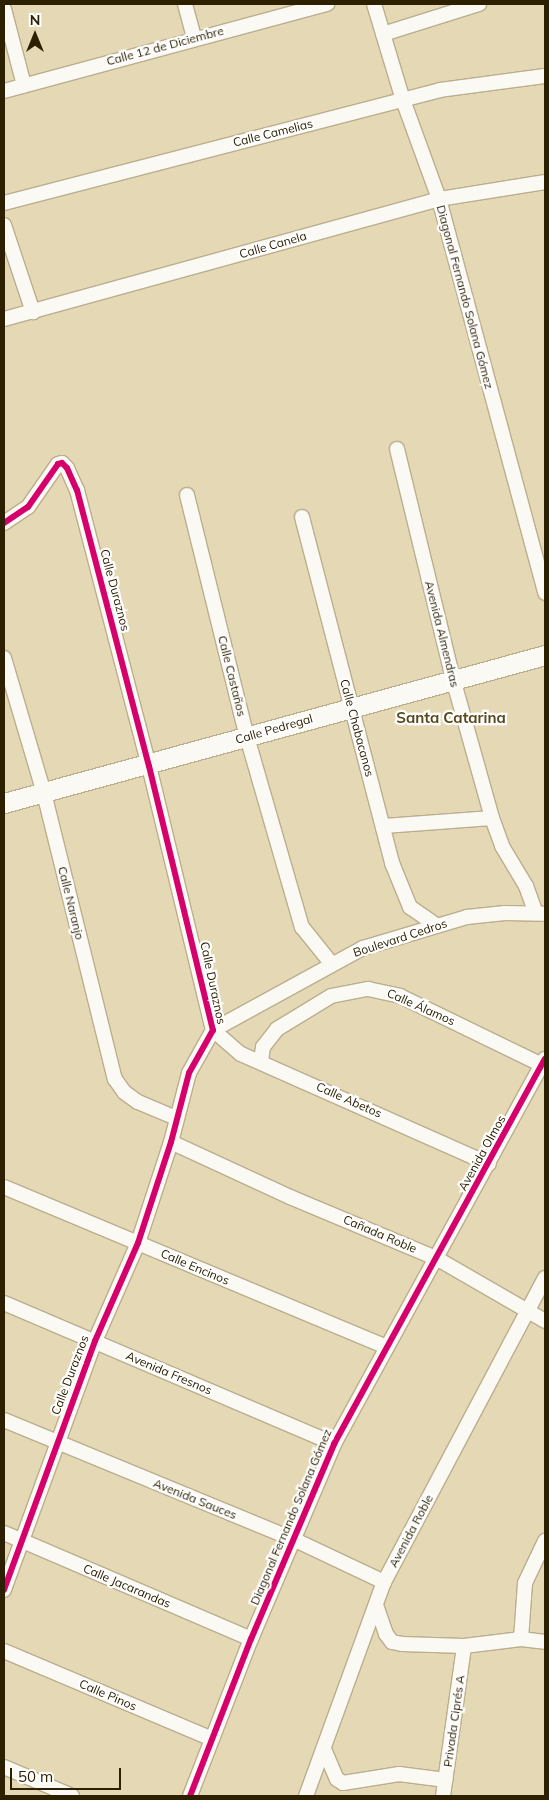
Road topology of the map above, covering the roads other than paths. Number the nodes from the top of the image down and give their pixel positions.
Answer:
1 (185, 4) edge
2 (327, 4) edge
3 (479, 4) edge
4 (379, 7) edge
5 (4, 9) edge
6 (383, 34) junction
7 (194, 38) junction
8 (545, 76) edge
9 (24, 85) junction
10 (4, 91) edge
11 (403, 100) junction
12 (545, 182) edge
13 (439, 199) junction
14 (4, 203) edge
15 (4, 225) edge
16 (33, 312) junction
17 (4, 319) edge
18 (397, 449) dead end
19 (187, 495) dead end
20 (302, 517) dead end
21 (4, 523) edge
22 (545, 593) edge
23 (545, 655) edge
24 (4, 658) edge
25 (453, 679) junction
26 (350, 708) junction
27 (247, 737) junction
28 (149, 766) junction
29 (44, 793) junction
30 (4, 803) edge
31 (492, 818) junction
32 (384, 826) junction
33 (541, 914) edge
34 (436, 925) junction
35 (331, 963) junction
36 (213, 1030) junction
37 (260, 1061) junction
38 (544, 1062) edge
39 (176, 1118) junction
40 (171, 1142) junction
41 (489, 1164) junction
42 (4, 1187) edge
43 (138, 1243) junction
44 (436, 1258) junction
45 (545, 1278) edge
46 (4, 1303) edge
47 (527, 1311) junction
48 (545, 1321) edge
49 (95, 1342) junction
50 (386, 1347) junction
51 (4, 1420) edge
52 (56, 1443) junction
53 (334, 1444) junction
54 (4, 1533) edge
55 (293, 1539) junction
56 (22, 1541) junction
57 (545, 1541) edge
58 (384, 1582) junction
59 (4, 1590) edge
60 (376, 1605) junction
61 (251, 1639) junction
62 (521, 1639) junction
63 (545, 1642) edge
64 (464, 1646) junction
65 (4, 1651) edge
66 (212, 1739) junction
67 (324, 1749) junction
68 (4, 1767) edge
69 (446, 1780) junction
70 (72, 1796) edge
71 (190, 1796) edge
72 (306, 1796) edge
73 (443, 1796) edge

1 - 7 street
2 - 7 street, Calle 12 de Diciembre
3 - 6 street
4 - 6 street, Diagonal Fernando Solana Gómez
5 - 9 street
6 - 11 street, Diagonal Fernando Solana Gómez
7 - 9 street, Calle 12 de Diciembre
8 - 11 street, Calle Camelias
9 - 10 street, Calle 12 de Diciembre
11 - 13 street, Diagonal Fernando Solana Gómez
11 - 14 street, Calle Camelias
12 - 13 street, Calle Canela
13 - 16 street, Calle Canela
13 - 22 street, Diagonal Fernando Solana Gómez
15 - 16 street
16 - 17 street, Calle Canela
18 - 25 street, Avenida Almendras
19 - 27 street, Calle Castaños
20 - 26 street, Calle Chabacanos
21 - 28 street, Calle Duraznos
23 - 25 street, Calle Pedregal
24 - 29 street, Calle Naranjo
25 - 26 street, Calle Pedregal
25 - 31 street, Avenida Almendras
26 - 27 street, Calle Pedregal
26 - 32 street, Calle Chabacanos
27 - 28 street, Calle Pedregal
27 - 35 street, Calle Castaños
28 - 29 street, Calle Pedregal
28 - 36 street, Calle Duraznos
29 - 30 street, Calle Pedregal
29 - 39 street, Calle Naranjo
31 - 32 street
31 - 33 street, Avenida Almendras
32 - 34 street, Calle Chabacanos
33 - 34 street, Boulevard Cedros
34 - 35 street, Boulevard Cedros
35 - 36 street, Boulevard Cedros
36 - 37 street, Calle Abetos
36 - 39 street, Calle Duraznos
37 - 38 street, Calle Álamos
37 - 41 street, Calle Abetos
38 - 41 street, Avenida Olmos
39 - 40 street, Calle Duraznos
40 - 43 street, Calle Duraznos
40 - 44 street, Cañada Roble
41 - 44 street, Avenida Olmos
42 - 43 street, Calle Encinos
43 - 49 street, Calle Duraznos
43 - 50 street, Calle Encinos
44 - 47 street, Cañada Roble
44 - 50 street, Diagonal Fernando Solana Gómez
45 - 47 street, Avenida Roble
46 - 49 street, Avenida Fresnos
47 - 48 street, Cañada Roble
47 - 58 street, Avenida Roble
49 - 52 street, Calle Duraznos
49 - 53 street, Avenida Fresnos
50 - 53 street, Diagonal Fernando Solana Gómez
51 - 52 street, Avenida Sauces
52 - 55 street, Avenida Sauces
52 - 56 street, Calle Duraznos
53 - 55 street, Diagonal Fernando Solana Gómez
54 - 56 street, Calle Jacarandas
55 - 58 street, Avenida Sauces
55 - 61 street, Diagonal Fernando Solana Gómez
56 - 59 street, Calle Duraznos
56 - 61 street, Calle Jacarandas
57 - 62 street
58 - 60 street, Avenida Roble
60 - 64 street
60 - 67 street, Avenida Roble
61 - 66 street, Diagonal Fernando Solana Gómez
62 - 63 street
62 - 64 street
64 - 69 street, Privada Ciprés A
65 - 66 street, Calle Pinos
66 - 71 street, Diagonal Fernando Solana Gómez
67 - 69 street
67 - 72 street, Avenida Roble
68 - 70 street
69 - 73 street, Privada Ciprés A

